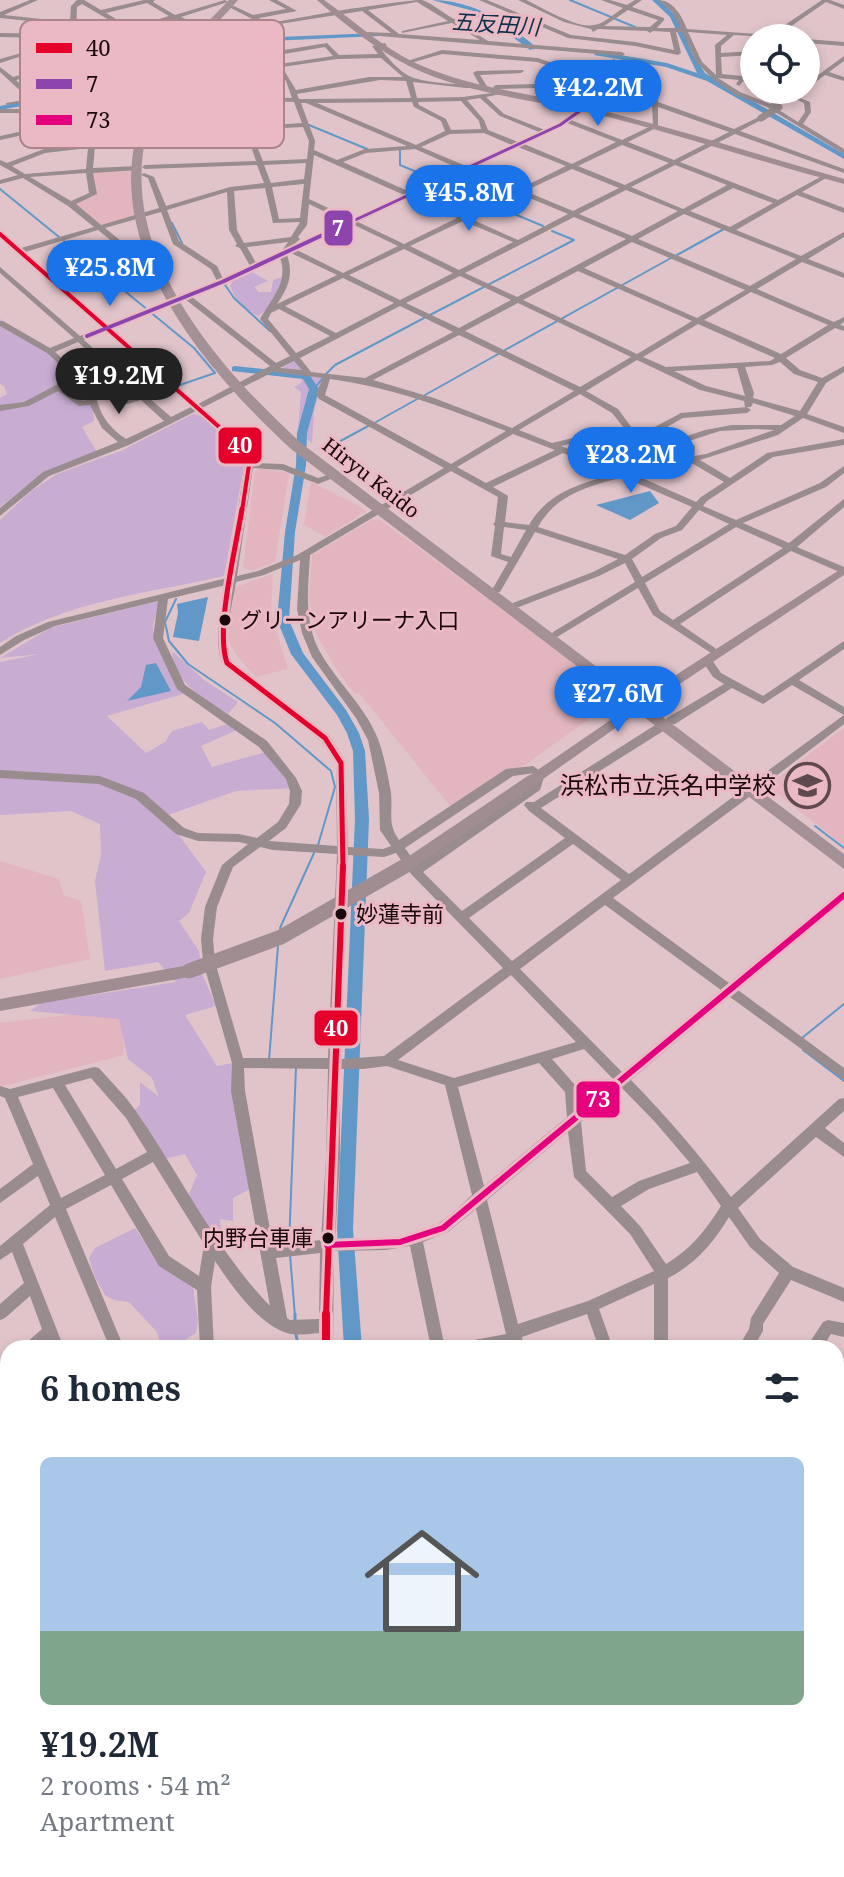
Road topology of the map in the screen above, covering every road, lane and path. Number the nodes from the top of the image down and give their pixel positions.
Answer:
1 (35, 0) edge
2 (149, 0) edge
3 (272, 0) edge
4 (320, 0) edge
5 (377, 0) edge
6 (418, 0) edge
7 (482, 0) edge
8 (521, 0) edge
9 (604, 0) edge
10 (639, 0) edge
11 (661, 0) edge
12 (825, 0) edge
13 (81, 1) edge
14 (230, 2) edge
15 (5, 3) dead end
16 (19, 5) junction
17 (385, 5) junction
18 (844, 7) edge
19 (362, 8) junction
20 (626, 8) junction
21 (292, 10) junction
22 (101, 12) junction
23 (339, 13) junction
24 (0, 15) edge
25 (481, 15) dead end
26 (176, 17) junction
27 (254, 17) junction
28 (307, 18) junction
29 (41, 20) edge
30 (73, 20) edge
31 (116, 20) edge
32 (165, 20) edge
33 (181, 20) edge
34 (214, 20) edge
35 (257, 20) edge
36 (453, 21) junction
37 (284, 22) edge
38 (790, 24) edge
39 (594, 28) junction
40 (654, 28) junction
41 (672, 29) junction
42 (686, 30) junction
43 (733, 33) junction
44 (369, 34) junction
45 (396, 34) junction
46 (740, 34) edge
47 (0, 35) edge
48 (20, 36) edge
49 (588, 40) junction
50 (820, 41) edge
51 (487, 42) junction
52 (843, 42) edge
53 (635, 44) junction
54 (385, 45) junction
55 (284, 52) edge
56 (740, 54) edge
57 (20, 55) edge
58 (718, 55) junction
59 (382, 56) junction
60 (620, 56) junction
61 (337, 57) junction
62 (844, 58) edge
63 (526, 59) junction
64 (0, 61) edge
65 (407, 62) junction
66 (610, 64) junction
67 (284, 65) edge
68 (0, 69) edge
69 (521, 71) junction
70 (284, 73) edge
71 (824, 73) junction
72 (582, 75) junction
73 (820, 76) edge
74 (20, 78) edge
75 (740, 78) edge
76 (409, 79) junction
77 (844, 79) edge
78 (11, 80) junction
79 (740, 82) edge
80 (341, 85) junction
81 (444, 86) junction
82 (516, 86) junction
83 (20, 88) edge
84 (553, 89) junction
85 (483, 90) junction
86 (735, 90) junction
87 (294, 92) junction
88 (413, 99) junction
89 (436, 99) junction
90 (463, 99) junction
91 (545, 99) junction
92 (284, 100) edge
93 (354, 100) junction
94 (297, 101) junction
95 (307, 101) junction
96 (657, 104) junction
97 (778, 104) edge
98 (807, 104) edge
99 (775, 106) junction
100 (584, 108) junction
101 (567, 121) junction
102 (307, 125) junction
103 (799, 125) junction
104 (284, 126) edge
105 (656, 126) junction
106 (485, 131) junction
107 (449, 132) junction
108 (545, 132) junction
109 (737, 132) junction
110 (20, 133) edge
111 (0, 138) edge
112 (621, 142) junction
113 (518, 144) junction
114 (712, 145) junction
115 (416, 147) junction
116 (73, 148) edge
117 (92, 148) edge
118 (144, 148) edge
119 (251, 148) edge
120 (311, 151) junction
121 (844, 152) edge
122 (310, 161) junction
123 (338, 162) junction
124 (677, 163) junction
125 (4, 164) edge
126 (259, 164) junction
127 (571, 166) junction
128 (465, 169) junction
129 (142, 170) junction
130 (844, 171) edge
131 (89, 172) junction
132 (23, 175) junction
133 (826, 176) junction
134 (308, 181) junction
135 (0, 182) edge
136 (844, 182) edge
137 (268, 184) junction
138 (733, 185) junction
139 (627, 188) junction
140 (230, 189) junction
141 (519, 191) junction
142 (797, 193) junction
143 (411, 194) junction
144 (306, 200) junction
145 (779, 203) junction
146 (71, 204) junction
147 (161, 208) junction
148 (684, 211) junction
149 (844, 211) edge
150 (144, 214) junction
151 (574, 215) junction
152 (464, 218) junction
153 (304, 220) junction
154 (352, 222) junction
155 (100, 227) junction
156 (730, 230) junction
157 (0, 234) edge
158 (844, 234) edge
159 (296, 239) junction
160 (632, 239) junction
161 (520, 243) junction
162 (239, 246) junction
163 (406, 247) junction
164 (20, 251) junction
165 (288, 251) junction
166 (801, 259) junction
167 (152, 260) junction
168 (254, 267) junction
169 (578, 268) junction
170 (0, 269) edge
171 (461, 272) junction
172 (345, 276) junction
173 (844, 276) edge
174 (222, 282) junction
175 (751, 289) junction
176 (179, 299) junction
177 (519, 299) junction
178 (401, 304) junction
179 (281, 307) junction
180 (269, 311) junction
181 (844, 319) edge
182 (0, 320) edge
183 (696, 321) junction
184 (839, 327) edge
185 (109, 328) junction
186 (458, 332) junction
187 (337, 336) junction
188 (79, 339) junction
189 (50, 351) junction
190 (639, 355) junction
191 (295, 357) junction
192 (782, 358) junction
193 (740, 365) junction
194 (665, 369) junction
195 (270, 370) junction
196 (842, 372) edge
197 (302, 373) junction
198 (324, 375) junction
199 (366, 381) junction
200 (823, 381) junction
201 (238, 386) junction
202 (177, 388) junction
203 (579, 390) junction
204 (95, 398) junction
205 (143, 398) junction
206 (748, 405) junction
207 (200, 407) junction
208 (0, 408) edge
209 (802, 415) junction
210 (170, 421) junction
211 (745, 424) junction
212 (628, 428) junction
213 (783, 428) junction
214 (513, 430) junction
215 (844, 430) edge
216 (651, 432) junction
217 (683, 440) junction
218 (844, 442) edge
219 (126, 443) junction
220 (305, 447) junction
221 (558, 447) junction
222 (692, 459) junction
223 (249, 465) junction
224 (450, 467) junction
225 (844, 469) edge
226 (624, 474) junction
227 (334, 476) junction
228 (731, 482) junction
229 (488, 486) junction
230 (844, 502) edge
231 (699, 507) junction
232 (382, 509) junction
233 (0, 513) edge
234 (736, 523) junction
235 (498, 524) junction
236 (532, 528) junction
237 (791, 547) junction
238 (303, 556) junction
239 (626, 558) junction
240 (514, 560) junction
241 (844, 571) edge
242 (230, 580) junction
243 (641, 582) junction
244 (497, 590) junction
245 (163, 597) junction
246 (516, 605) junction
247 (673, 624) junction
248 (557, 634) junction
249 (844, 644) edge
250 (0, 652) edge
251 (709, 656) junction
252 (793, 681) junction
253 (731, 684) junction
254 (640, 702) junction
255 (844, 712) edge
256 (844, 719) edge
257 (668, 723) junction
258 (0, 774) edge
259 (532, 775) junction
260 (752, 788) junction
261 (520, 799) junction
262 (533, 808) junction
263 (573, 838) junction
264 (257, 843) junction
265 (396, 848) junction
266 (347, 851) junction
267 (844, 854) edge
268 (844, 863) edge
269 (415, 871) junction
270 (629, 880) junction
271 (844, 895) edge
272 (606, 899) junction
273 (461, 918) junction
274 (187, 968) junction
275 (511, 969) junction
276 (729, 990) junction
277 (0, 997) edge
278 (0, 1005) edge
279 (585, 1044) junction
280 (541, 1056) junction
281 (387, 1061) junction
282 (238, 1063) junction
283 (340, 1064) junction
284 (844, 1075) edge
285 (622, 1079) junction
286 (56, 1082) junction
287 (451, 1083) junction
288 (6, 1092) edge
289 (844, 1103) edge
290 (575, 1119) junction
291 (816, 1129) junction
292 (844, 1151) edge
293 (156, 1154) junction
294 (700, 1165) junction
295 (40, 1166) junction
296 (113, 1177) junction
297 (0, 1197) edge
298 (479, 1200) junction
299 (612, 1204) junction
300 (59, 1206) junction
301 (730, 1208) junction
302 (416, 1240) junction
303 (15, 1241) junction
304 (211, 1244) junction
305 (329, 1245) junction
306 (268, 1253) junction
307 (0, 1254) edge
308 (788, 1272) junction
309 (662, 1273) junction
310 (32, 1285) junction
311 (204, 1287) junction
312 (844, 1295) edge
313 (591, 1306) junction
314 (0, 1313) edge
315 (280, 1321) junction
316 (324, 1326) junction
317 (844, 1330) edge
318 (50, 1331) junction
319 (40, 1340) edge
320 (54, 1340) edge
321 (109, 1340) edge
322 (207, 1340) edge
323 (325, 1340) edge
324 (436, 1340) edge
325 (515, 1340) edge
326 (603, 1340) edge
327 (661, 1340) edge
328 (750, 1340) edge
329 (819, 1340) edge

1 - 16 street
2 - 22 street
2 - 26 street
3 - 21 street
4 - 23 main road
5 - 17 street
6 - 17 street
6 - 36 street
7 - 49 street
8 - 39 street
9 - 20 street
10 - 20 street
11 - 42 street
12 - 18 street
12 - 38 street
13 - 22 street
13 - 30 street
14 - 26 street
14 - 27 street
14 - 34 highway, Hiryu Kaido
15 - 16 street
16 - 24 street
17 - 19 street
19 - 23 street
19 - 45 street
20 - 39 street
20 - 40 street
21 - 27 street
21 - 28 street
22 - 31 street
23 - 28 street
23 - 44 main road
24 - 29 street
25 - 36 street
26 - 32 street
26 - 33 street
27 - 35 street
28 - 37 street
36 - 45 street
36 - 51 street
39 - 40 street
39 - 49 street
40 - 41 street
40 - 53 street
41 - 42 street
41 - 53 street
42 - 43 street
42 - 86 street
43 - 46 street
43 - 58 street
44 - 45 street
44 - 54 main road
45 - 51 street
47 - 48 street
49 - 53 street
50 - 52 street
51 - 60 street
53 - 60 street
54 - 59 street
54 - 65 main road
55 - 61 street
56 - 58 street
57 - 64 street
58 - 75 street
59 - 61 street
59 - 76 street
60 - 66 street
61 - 67 street
62 - 71 street
63 - 65 street
63 - 69 street
63 - 72 street
65 - 85 main road
66 - 72 street
66 - 96 street
68 - 78 street
69 - 82 street
69 - 85 street
70 - 87 street
71 - 73 street
71 - 77 street
72 - 84 street
74 - 78 street
76 - 80 street
76 - 81 street
76 - 88 street
78 - 83 street
79 - 86 street
80 - 87 street
80 - 93 street
81 - 85 street
81 - 89 street
82 - 84 street
82 - 85 street
84 - 91 street
84 - 96 street
85 - 90 street
85 - 91 main road
85 - 108 street
86 - 99 street
87 - 94 street
88 - 89 street
88 - 93 street
88 - 107 street
89 - 90 street
90 - 106 street
91 - 100 main road
92 - 94 street
93 - 95 street
94 - 95 street
94 - 102 street
95 - 115 street
96 - 105 street
96 - 109 street
97 - 99 street
98 - 103 street
99 - 103 street
99 - 109 street, bridge
100 - 101 street
100 - 105 main road
101 - 108 street
101 - 112 street
102 - 104 street
102 - 120 street
103 - 121 street
105 - 112 street
105 - 114 main road
106 - 107 street
106 - 113 street
107 - 115 street
108 - 113 street
109 - 114 street
109 - 130 street
110 - 111 street
112 - 124 street
112 - 127 street
113 - 127 street
113 - 128 street
114 - 124 street
114 - 133 main road
115 - 123 street
115 - 128 street
116 - 125 street
117 - 131 street
118 - 129 highway, Hiryu Kaido
119 - 126 street
120 - 122 street
120 - 123 street
122 - 126 street
122 - 134 street
123 - 143 street
124 - 138 street
124 - 139 street
125 - 132 street
126 - 129 street
126 - 137 street
127 - 139 street
127 - 141 street
128 - 141 street
128 - 143 street
129 - 131 street
129 - 147 street
129 - 150 highway, Hiryu Kaido
131 - 132 street
131 - 146 street
132 - 135 street
132 - 146 street
133 - 136 main road
133 - 142 street
134 - 137 street
134 - 144 street
137 - 140 street
137 - 153 street
138 - 145 street
138 - 148 street
139 - 148 street
139 - 151 street
140 - 147 street
140 - 162 street
141 - 151 street
141 - 152 street
142 - 145 street
142 - 149 street
143 - 152 street
143 - 154 street
144 - 153 street
144 - 154 street
145 - 156 street
146 - 155 street
147 - 150 street
147 - 174 street
148 - 156 street
148 - 160 street
150 - 155 street
150 - 167 highway, Hiryu Kaido
150 - 176 highway, Hiryu Kaido
151 - 160 street
151 - 161 street
152 - 161 street
152 - 163 street
153 - 159 street
154 - 163 street
154 - 165 street
155 - 164 street
155 - 167 street
156 - 166 street
157 - 164 street
158 - 166 street
159 - 162 street
159 - 165 street
160 - 169 street
160 - 175 street
161 - 171 street
162 - 168 street
163 - 171 street
163 - 172 street
164 - 185 street
165 - 168 street
165 - 172 street
165 - 180 street
166 - 173 street
166 - 175 street
167 - 176 highway, Hiryu Kaido
168 - 174 street
169 - 177 street
169 - 183 street
170 - 188 street
171 - 177 street
171 - 178 street
172 - 178 street
172 - 179 street
174 - 176 street
175 - 183 street
175 - 184 street
176 - 185 street
176 - 195 street
176 - 201 highway, Hiryu Kaido
177 - 186 street
177 - 190 street
178 - 186 street
178 - 187 street
179 - 180 street
179 - 187 street
180 - 191 street
181 - 184 street
182 - 189 street
183 - 190 street
183 - 192 street
184 - 192 street
185 - 188 street
185 - 202 street
186 - 199 street
186 - 203 street
187 - 191 street
188 - 189 street
188 - 205 street
189 - 204 street
190 - 194 street
190 - 203 street
191 - 195 street
191 - 197 street
192 - 193 street
192 - 200 street
193 - 194 street
193 - 206 street
194 - 206 street
195 - 197 street
195 - 201 street
196 - 200 street
197 - 198 street
198 - 199 street
198 - 224 street
199 - 214 street
200 - 209 street
201 - 207 street
201 - 220 highway, Hiryu Kaido
202 - 205 street
202 - 207 street
203 - 212 street
203 - 214 street
204 - 205 street
204 - 208 street
204 - 219 street
205 - 210 street
206 - 209 street
206 - 211 street
206 - 216 street
207 - 210 street
207 - 223 street
209 - 213 street
209 - 215 street
210 - 219 street
211 - 213 street
211 - 217 street
212 - 216 street
212 - 221 street
213 - 222 street
214 - 221 street
214 - 224 street
216 - 217 street
217 - 222 street
218 - 228 street
219 - 233 street
220 - 227 highway, Hiryu Kaido
220 - 232 highway, Hiryu Kaido
221 - 226 street
221 - 229 street
222 - 226 street
222 - 228 street
223 - 227 street
223 - 242 street
224 - 229 street
224 - 232 street
225 - 234 street
226 - 231 street
226 - 236 street
227 - 232 highway, Hiryu Kaido
228 - 231 street
229 - 235 street
230 - 237 street
231 - 234 street
231 - 239 street
232 - 238 street
232 - 244 highway, Hiryu Kaido
232 - 254 highway, Hiryu Kaido
234 - 237 street
234 - 243 street
235 - 236 street
235 - 240 street
236 - 239 street
236 - 240 street
237 - 241 street
237 - 247 street
238 - 242 street
238 - 265 street
239 - 243 street
239 - 246 street
240 - 244 street
241 - 251 main road
242 - 245 street
242 - 266 street
243 - 247 street
243 - 248 street
244 - 246 highway, Hiryu Kaido
245 - 250 street
245 - 264 street
246 - 248 highway, Hiryu Kaido
247 - 251 street
248 - 254 highway, Hiryu Kaido
249 - 252 street
251 - 253 street
251 - 254 main road
252 - 253 street
252 - 255 street
253 - 257 street
254 - 257 highway, Hiryu Kaido
254 - 259 main road
256 - 260 street
257 - 260 highway, Hiryu Kaido
257 - 262 street
258 - 264 street
259 - 261 street
259 - 265 street
259 - 274 main road, bridge
260 - 267 highway, Hiryu Kaido
260 - 268 highway, Hiryu Kaido
260 - 270 street
261 - 262 street
261 - 269 street
262 - 263 street
263 - 270 street
263 - 273 street
264 - 266 street
264 - 282 street
265 - 266 street
265 - 269 street
266 - 283 street
269 - 273 street
270 - 272 street
271 - 276 street
272 - 275 street
272 - 276 street
273 - 275 street
274 - 277 main road
274 - 278 main road
275 - 279 street
275 - 281 street
276 - 284 street
276 - 285 street
279 - 280 street
279 - 285 street
280 - 287 street
280 - 290 street
281 - 283 street
281 - 287 street
282 - 283 street
282 - 306 street
283 - 305 street
285 - 290 street
285 - 294 street
286 - 288 street
286 - 293 street
286 - 296 street
287 - 298 street
288 - 295 street
289 - 291 street
290 - 298 street
290 - 299 street
291 - 292 street
291 - 301 street
293 - 296 street
293 - 304 street
294 - 299 street
294 - 301 street
295 - 297 street
295 - 300 street
296 - 300 street
296 - 311 street
298 - 302 street
298 - 325 street
299 - 309 street
300 - 303 street
300 - 321 street
301 - 308 street
301 - 309 street
302 - 305 street
302 - 324 street
303 - 307 street
303 - 310 street
304 - 311 street
304 - 315 street
305 - 306 street
305 - 316 street
306 - 315 street
308 - 312 street
308 - 328 street
309 - 313 street
309 - 327 street
310 - 314 street
310 - 318 street
311 - 322 street
313 - 325 street
313 - 326 street
315 - 316 street
316 - 323 street
317 - 329 street
318 - 319 street
318 - 320 street

